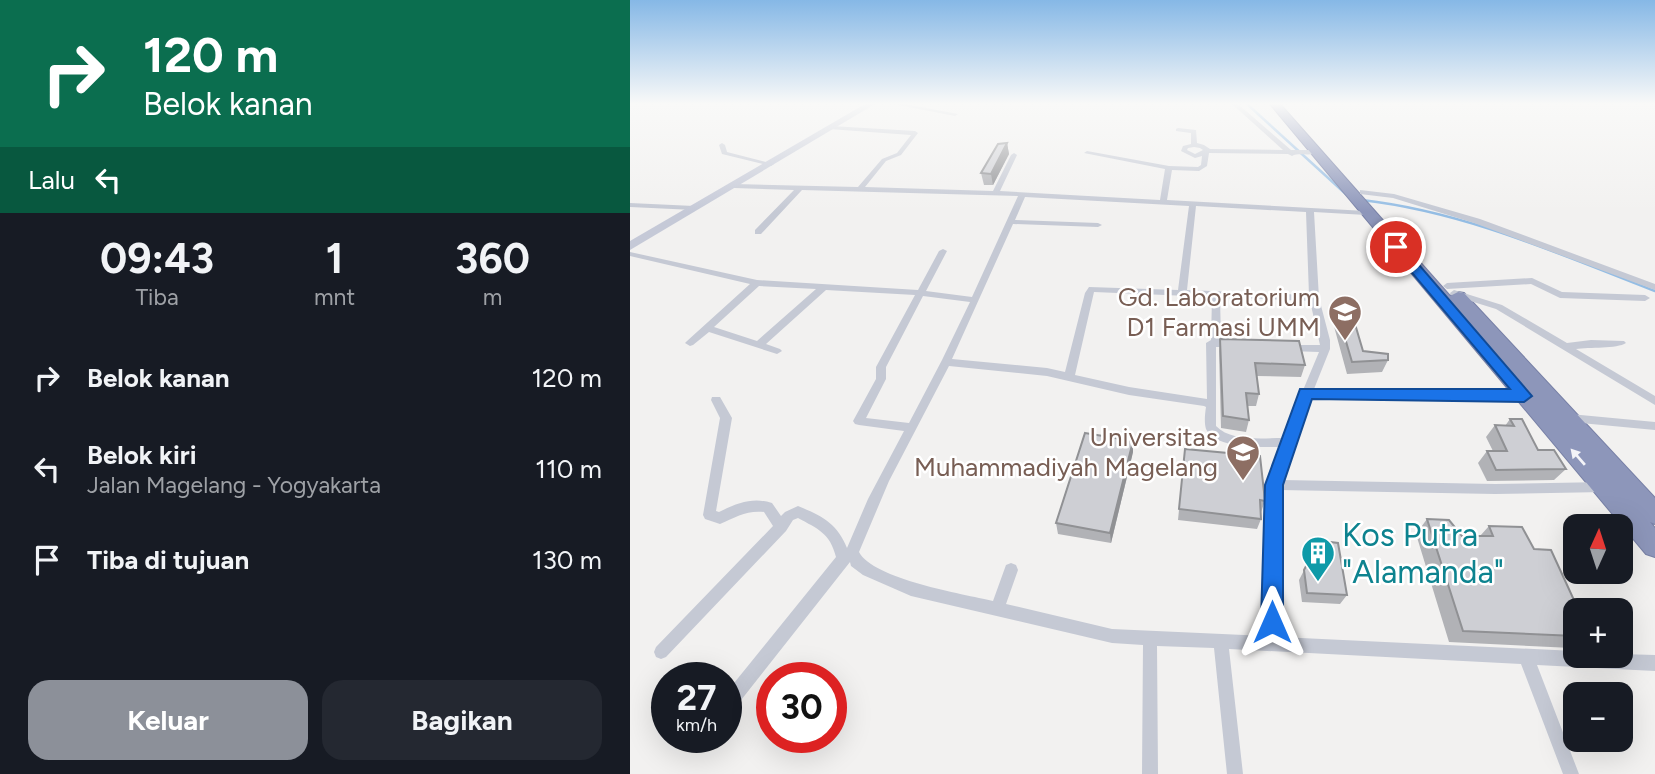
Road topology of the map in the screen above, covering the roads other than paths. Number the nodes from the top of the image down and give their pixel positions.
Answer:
1 (811, 140) edge
2 (910, 140) edge
3 (1194, 140) edge
4 (1278, 140) edge
5 (1307, 140) edge
6 (1308, 140) edge
7 (722, 145) dead end
8 (1194, 145) junction
9 (1312, 146) junction
10 (1207, 152) junction
11 (1087, 153) dead end
12 (1295, 154) junction
13 (1014, 155) dead end
14 (771, 164) junction
15 (1169, 168) junction
16 (734, 186) junction
17 (799, 189) junction
18 (859, 190) junction
19 (995, 193) junction
20 (1022, 195) junction
21 (1163, 201) junction
22 (1363, 201) junction
23 (1193, 204) junction
24 (630, 205) edge
25 (694, 208) junction
26 (1310, 210) junction
27 (1010, 222) junction
28 (1098, 225) dead end
29 (758, 232) dead end
30 (630, 246) edge
31 (943, 251) dead end
32 (630, 254) edge
33 (757, 283) junction
34 (1655, 287) edge
35 (822, 289) junction
36 (1450, 290) junction
37 (1182, 292) junction
38 (922, 293) junction
39 (1216, 293) junction
40 (1314, 298) junction
41 (1645, 298) dead end
42 (975, 300) junction
43 (708, 328) junction
44 (690, 343) dead end
45 (1216, 343) junction
46 (1621, 343) dead end
47 (758, 345) junction
48 (1240, 345) edge
49 (1276, 347) edge
50 (1566, 347) junction
51 (1325, 349) junction
52 (777, 351) dead end
53 (946, 362) junction
54 (1069, 378) junction
55 (1306, 393) junction
56 (1524, 396) junction
57 (716, 400) dead end
58 (1655, 401) edge
59 (1212, 404) junction
60 (1567, 418) junction
61 (1655, 426) edge
62 (909, 427) junction
63 (1287, 443) junction
64 (1274, 485) junction
65 (1605, 487) junction
66 (1655, 513) edge
67 (781, 527) junction
68 (1655, 546) edge
69 (848, 556) junction
70 (1010, 570) dead end
71 (998, 607) junction
72 (1150, 640) junction
73 (1222, 644) junction
74 (1273, 644) junction
75 (660, 652) dead end
76 (1527, 659) junction
77 (1655, 663) edge
78 (742, 686) edge
79 (1150, 774) edge
80 (1235, 774) edge
81 (1571, 774) edge

1 - 14 street
2 - 18 street
3 - 8 street
4 - 12 street
5 - 9 highway
6 - 9 highway
7 - 14 street
8 - 10 street
8 - 10 street
9 - 12 street
9 - 22 highway
10 - 12 street
10 - 15 street
11 - 15 street
13 - 19 street
14 - 16 street
15 - 21 street
16 - 17 street
16 - 25 street
17 - 18 street
17 - 29 street
18 - 19 street
19 - 20 street
20 - 21 street
20 - 27 street
21 - 23 street
22 - 26 street
22 - 34 street
22 - 36 highway
22 - 56 highway
23 - 26 street
23 - 37 street
24 - 25 street
25 - 30 street
26 - 40 street
27 - 28 street
27 - 42 street
31 - 38 street
32 - 33 street
33 - 35 street
33 - 43 street
35 - 38 street
35 - 47 street
36 - 41 street
36 - 50 street
36 - 60 highway
37 - 39 street
37 - 54 street
38 - 42 street
38 - 62 street
39 - 40 street
39 - 45 street
40 - 51 street
42 - 53 street
43 - 44 street
43 - 47 street
45 - 48 street
45 - 59 street
46 - 50 street
47 - 52 street
49 - 51 street
50 - 58 street
51 - 55 street
53 - 54 street
53 - 62 street
54 - 59 street
55 - 56 street
55 - 63 street
65 -> 56 highway
57 - 67 street
59 - 63 street
60 - 61 street
60 - 66 highway
62 - 69 street
63 - 64 street
64 - 65 street
64 - 74 street
65 - 68 highway
67 - 69 street
67 - 75 street
69 - 71 street
69 - 78 street
70 - 71 street
71 - 72 street
72 - 73 street
72 - 79 street
73 - 74 street
73 - 80 street
74 - 76 street
76 - 77 street
76 - 81 street

